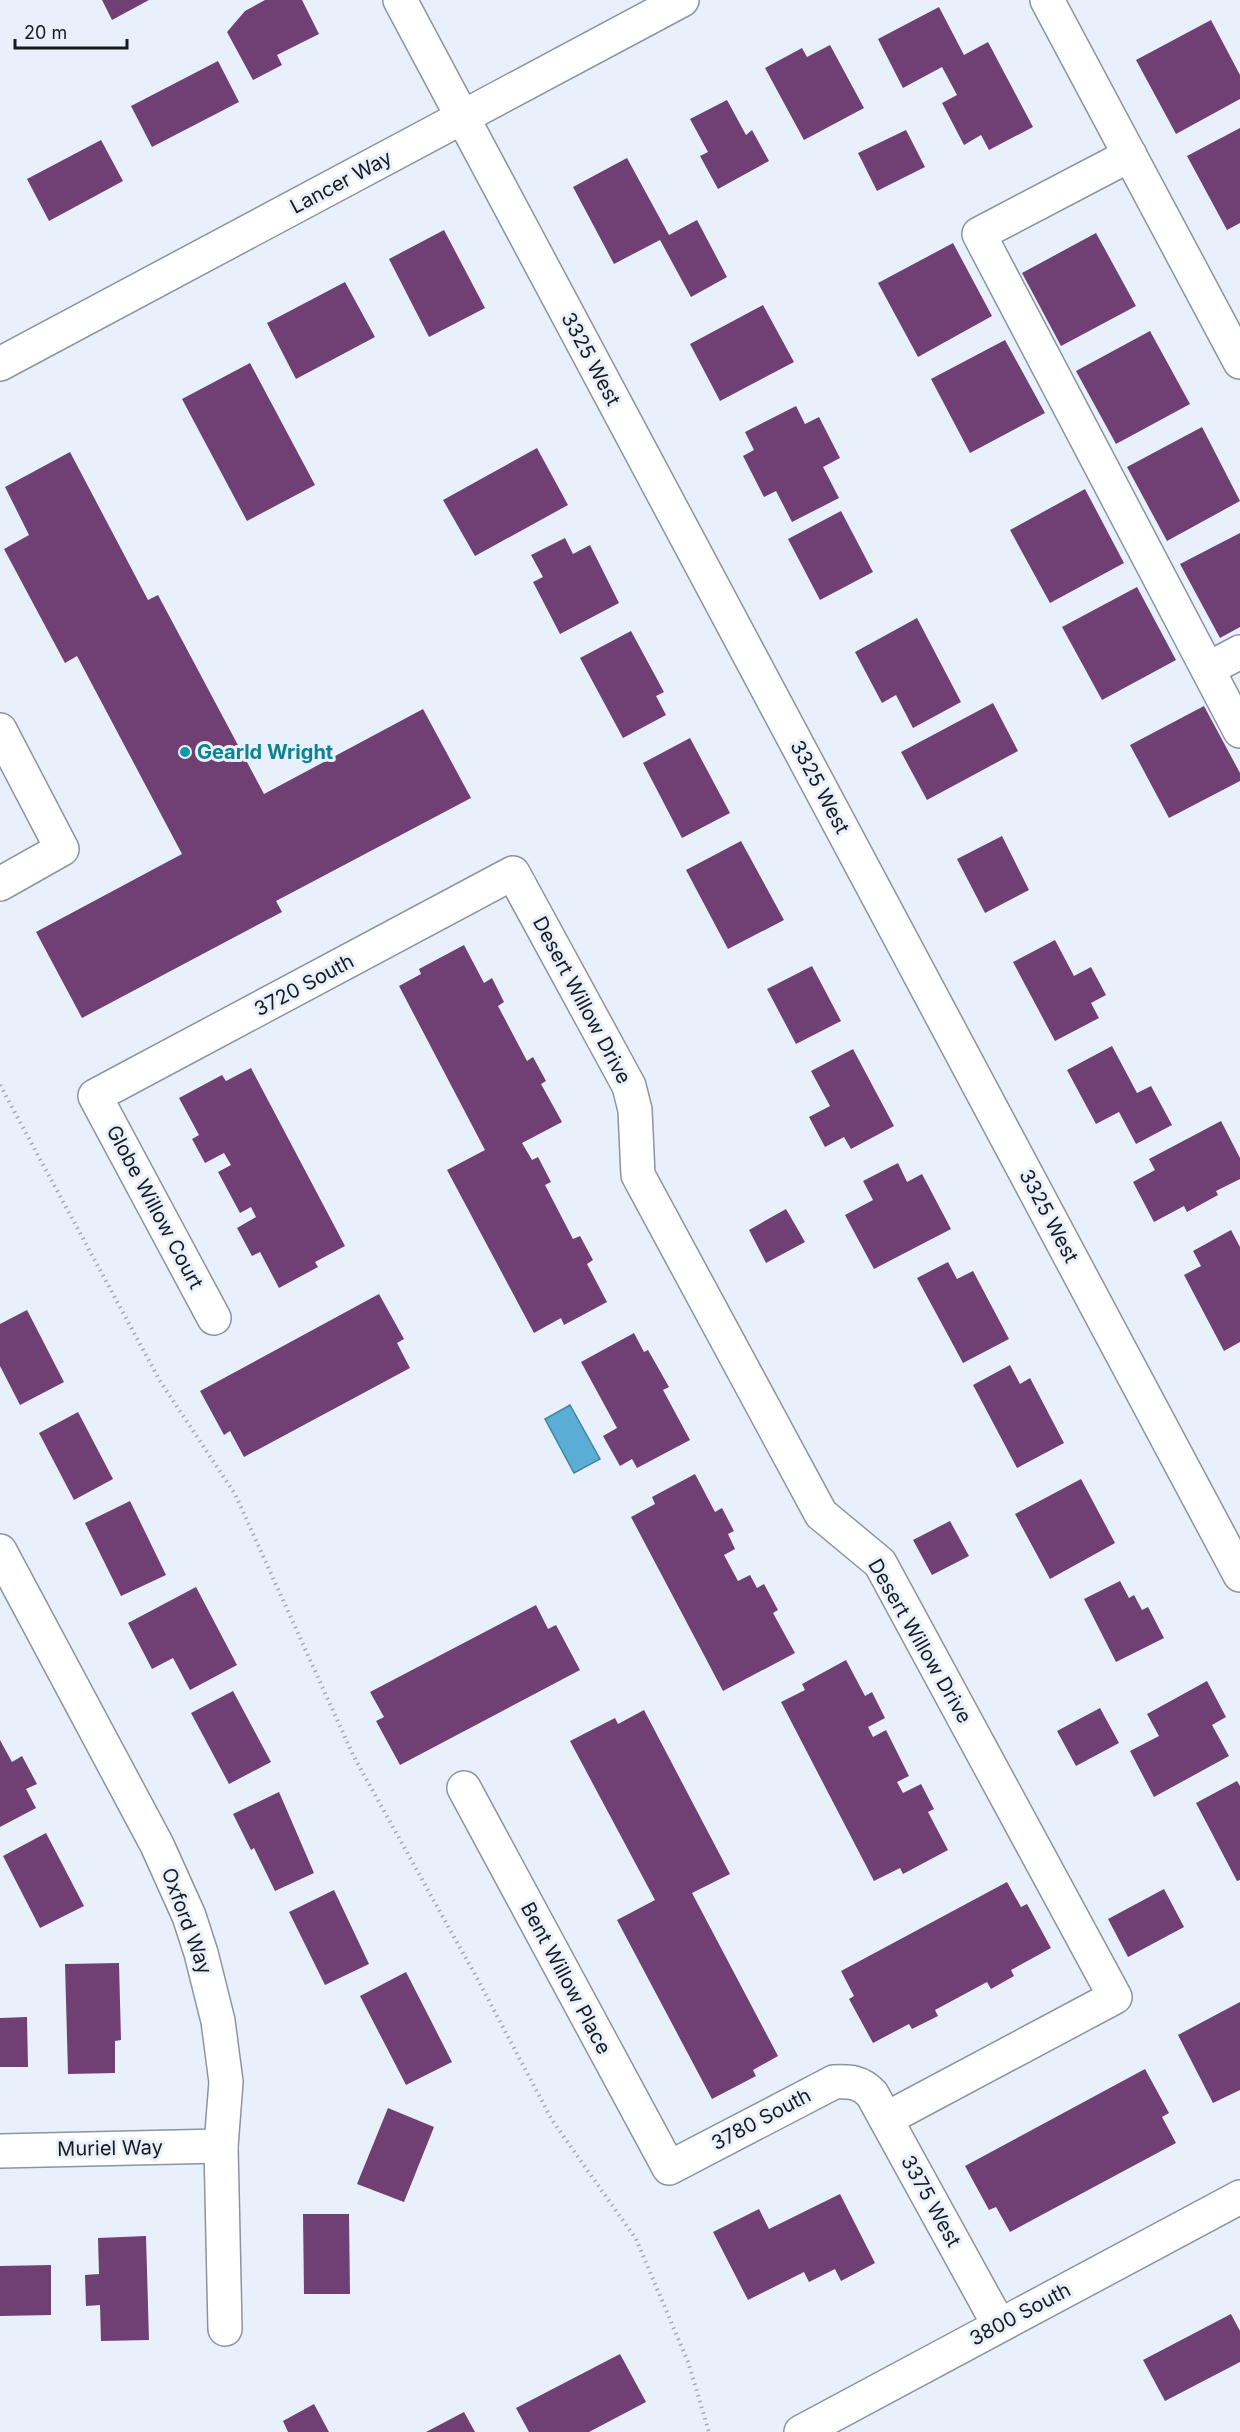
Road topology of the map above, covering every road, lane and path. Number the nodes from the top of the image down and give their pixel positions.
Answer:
1 (400, 0) edge
2 (682, 0) edge
3 (1047, 0) edge
4 (462, 117) junction
5 (1130, 155) junction
6 (1240, 362) edge
7 (0, 364) edge
8 (1240, 652) edge
9 (1208, 669) junction
10 (0, 730) edge
11 (1240, 732) edge
12 (513, 873) joint
13 (0, 884) edge
14 (0, 1085) edge
15 (95, 1096) joint
16 (214, 1318) dead end
17 (0, 1551) edge
18 (1240, 1575) edge
19 (464, 1788) dead end
20 (856, 2082) joint
21 (886, 2119) junction
22 (221, 2146) junction
23 (0, 2151) edge
24 (669, 2168) joint
25 (1240, 2197) edge
26 (999, 2325) junction
27 (225, 2329) dead end
28 (807, 2431) edge
29 (709, 2432) edge

1 - 4 street, 3325 West
2 - 4 street, Lancer Way
3 - 5 street
4 - 7 street, Lancer Way
4 - 18 street, 3325 West
5 - 6 street
5 - 9 street
8 - 9 street
9 - 11 street
10 - 13 street
12 - 15 street, 3720 South
12 - 21 street, Desert Willow Drive
14 - 29 path
15 - 16 street, Globe Willow Court
17 - 22 street, Oxford Way
19 - 24 street, Bent Willow Place
20 - 21 street, 3375 West
20 - 24 street, 3780 South
21 - 26 street, 3375 West
22 - 23 street, Muriel Way
22 - 27 street, Oxford Way
25 - 26 street, 3800 South
26 - 28 street, 3800 South

